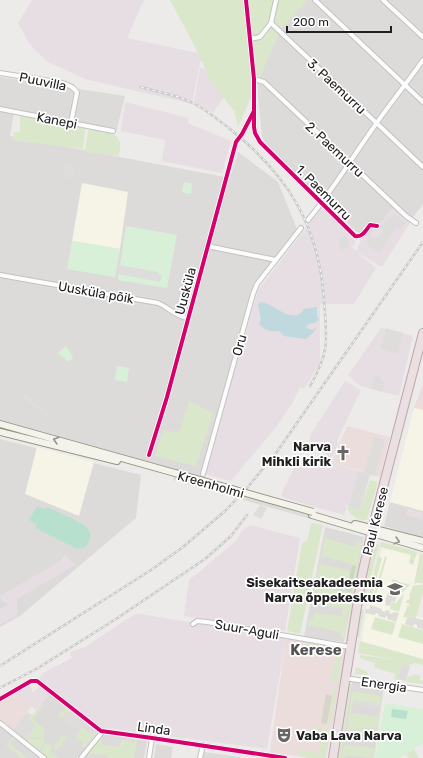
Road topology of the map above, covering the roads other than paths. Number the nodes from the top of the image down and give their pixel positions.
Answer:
1 (246, 0) edge
2 (276, 0) edge
3 (315, 0) edge
4 (383, 0) edge
5 (271, 23) junction
6 (423, 37) edge
7 (250, 38) junction
8 (423, 60) edge
9 (0, 73) edge
10 (254, 79) junction
11 (406, 85) junction
12 (423, 102) edge
13 (0, 109) edge
14 (254, 111) junction
15 (71, 123) junction
16 (377, 123) junction
17 (113, 131) dead end
18 (350, 163) junction
19 (423, 166) edge
20 (321, 204) junction
21 (308, 220) dead end
22 (416, 223) dead end
23 (377, 226) dead end
24 (301, 228) dead end
25 (207, 246) junction
26 (276, 260) junction
27 (0, 275) edge
28 (187, 318) junction
29 (423, 333) edge
30 (0, 424) edge
31 (0, 432) edge
32 (149, 455) dead end
33 (203, 474) dead end
34 (174, 475) junction
35 (372, 531) junction
36 (423, 541) edge
37 (423, 548) edge
38 (193, 624) dead end
39 (350, 647) junction
40 (345, 678) junction
41 (423, 690) edge
42 (0, 699) edge
43 (0, 723) edge
44 (102, 731) junction
45 (152, 738) junction
46 (202, 745) junction
47 (267, 757) edge
48 (44, 758) edge
49 (81, 758) edge
50 (149, 758) edge
51 (200, 758) edge
52 (285, 758) edge
53 (333, 758) edge

1 - 7 street
2 - 5 street
3 - 11 street
4 - 6 street
5 - 7 street
5 - 16 street, 3. Paemurru
7 - 10 street
8 - 11 street
9 - 15 street, Puuvilla
10 - 14 street
10 - 18 street, 2. Paemurru
11 - 12 street
11 - 16 street
13 - 15 street, Kanepi
14 - 20 street, 1. Paemurru
14 - 25 street, Uusküla
15 - 17 street, Kanepi
16 - 18 street
16 - 19 street, 3. Paemurru
18 - 20 street
18 - 22 street, 2. Paemurru
20 - 21 street
20 - 23 street, 1. Paemurru
24 - 26 street, Oru
25 - 26 street
25 - 28 street, Uusküla
26 - 33 street, Oru
27 - 28 street, Uusküla põik
28 - 32 street, Uusküla
29 - 35 highway, Paul Kerese
34 -> 30 main road, Kreenholmi
31 - 34 main road, Kreenholmi
34 - 35 main road, Kreenholmi, bridge
35 - 36 main road, Kreenholmi
35 -> 37 main road, Kreenholmi
35 - 39 highway, Paul Kerese
38 - 39 street, Suur-Aguli
39 - 40 highway, Paul Kerese
40 - 41 street, Energia
40 - 53 highway, Paul Kerese
42 - 44 street, Linda
43 - 48 street
44 - 45 street, Linda
44 - 49 street
45 - 46 street, Linda
45 - 50 street
46 - 47 street, Linda
46 - 51 street
47 - 52 street, Linda

